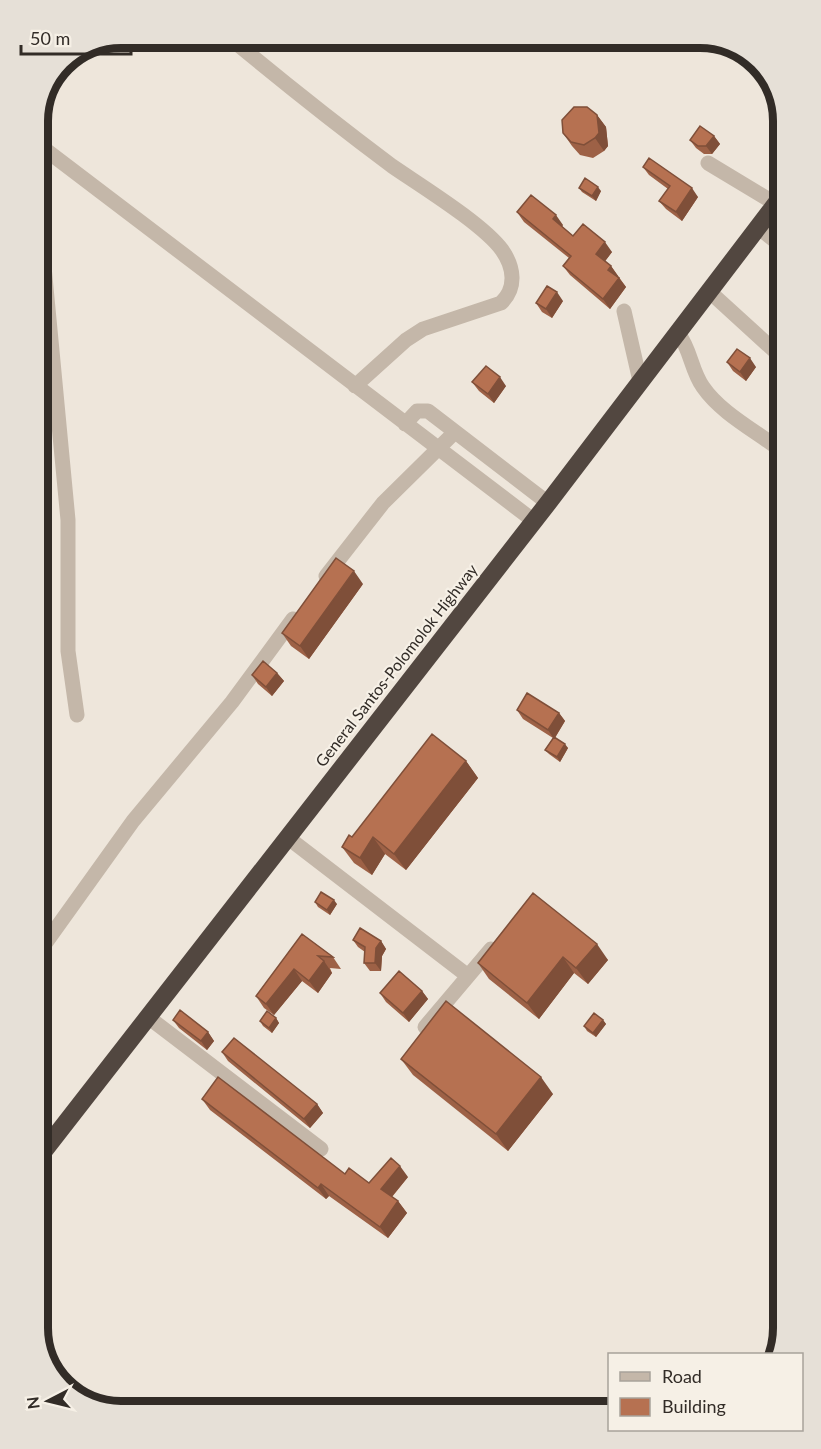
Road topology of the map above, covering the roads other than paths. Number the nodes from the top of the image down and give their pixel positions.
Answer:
1 (242, 48) edge
2 (48, 152) edge
3 (708, 163) dead end
4 (773, 200) edge
5 (773, 208) edge
6 (759, 228) junction
7 (773, 239) edge
8 (710, 292) junction
9 (48, 309) edge
10 (624, 311) dead end
11 (678, 333) junction
12 (773, 349) edge
13 (640, 381) junction
14 (355, 386) junction
15 (405, 424) junction
16 (455, 432) junction
17 (773, 444) edge
18 (439, 449) junction
19 (478, 449) junction
20 (464, 468) junction
21 (505, 470) junction
22 (491, 489) junction
23 (548, 503) junction
24 (534, 521) junction
25 (317, 588) edge
26 (300, 610) edge
27 (77, 715) dead end
28 (286, 837) junction
29 (503, 934) edge
30 (48, 940) edge
31 (468, 976) junction
32 (148, 1017) junction
33 (425, 1027) edge
34 (48, 1146) edge
35 (321, 1149) dead end

1 - 14 street
2 - 14 street
3 - 4 street
5 - 6 highway, General Santos-Polomolok Highway
6 - 7 street
6 - 8 highway, General Santos-Polomolok Highway
8 - 11 highway, General Santos-Polomolok Highway
8 - 12 street
9 - 27 street
10 - 13 street
11 - 13 highway, General Santos-Polomolok Highway
11 - 17 street
13 - 23 highway, General Santos-Polomolok Highway
14 - 15 street
15 - 16 street
15 - 18 street
16 - 18 street
16 - 19 street
18 - 20 street
18 - 25 street
19 - 20 street
19 - 21 street
20 - 22 street
21 - 22 street
21 - 23 street
22 - 24 street
23 - 24 highway, General Santos-Polomolok Highway
24 - 28 highway, General Santos-Polomolok Highway
26 - 30 street
28 - 31 street
28 - 32 highway, General Santos-Polomolok Highway
29 - 31 street
31 - 33 street
32 - 34 highway, General Santos-Polomolok Highway
32 - 35 street

